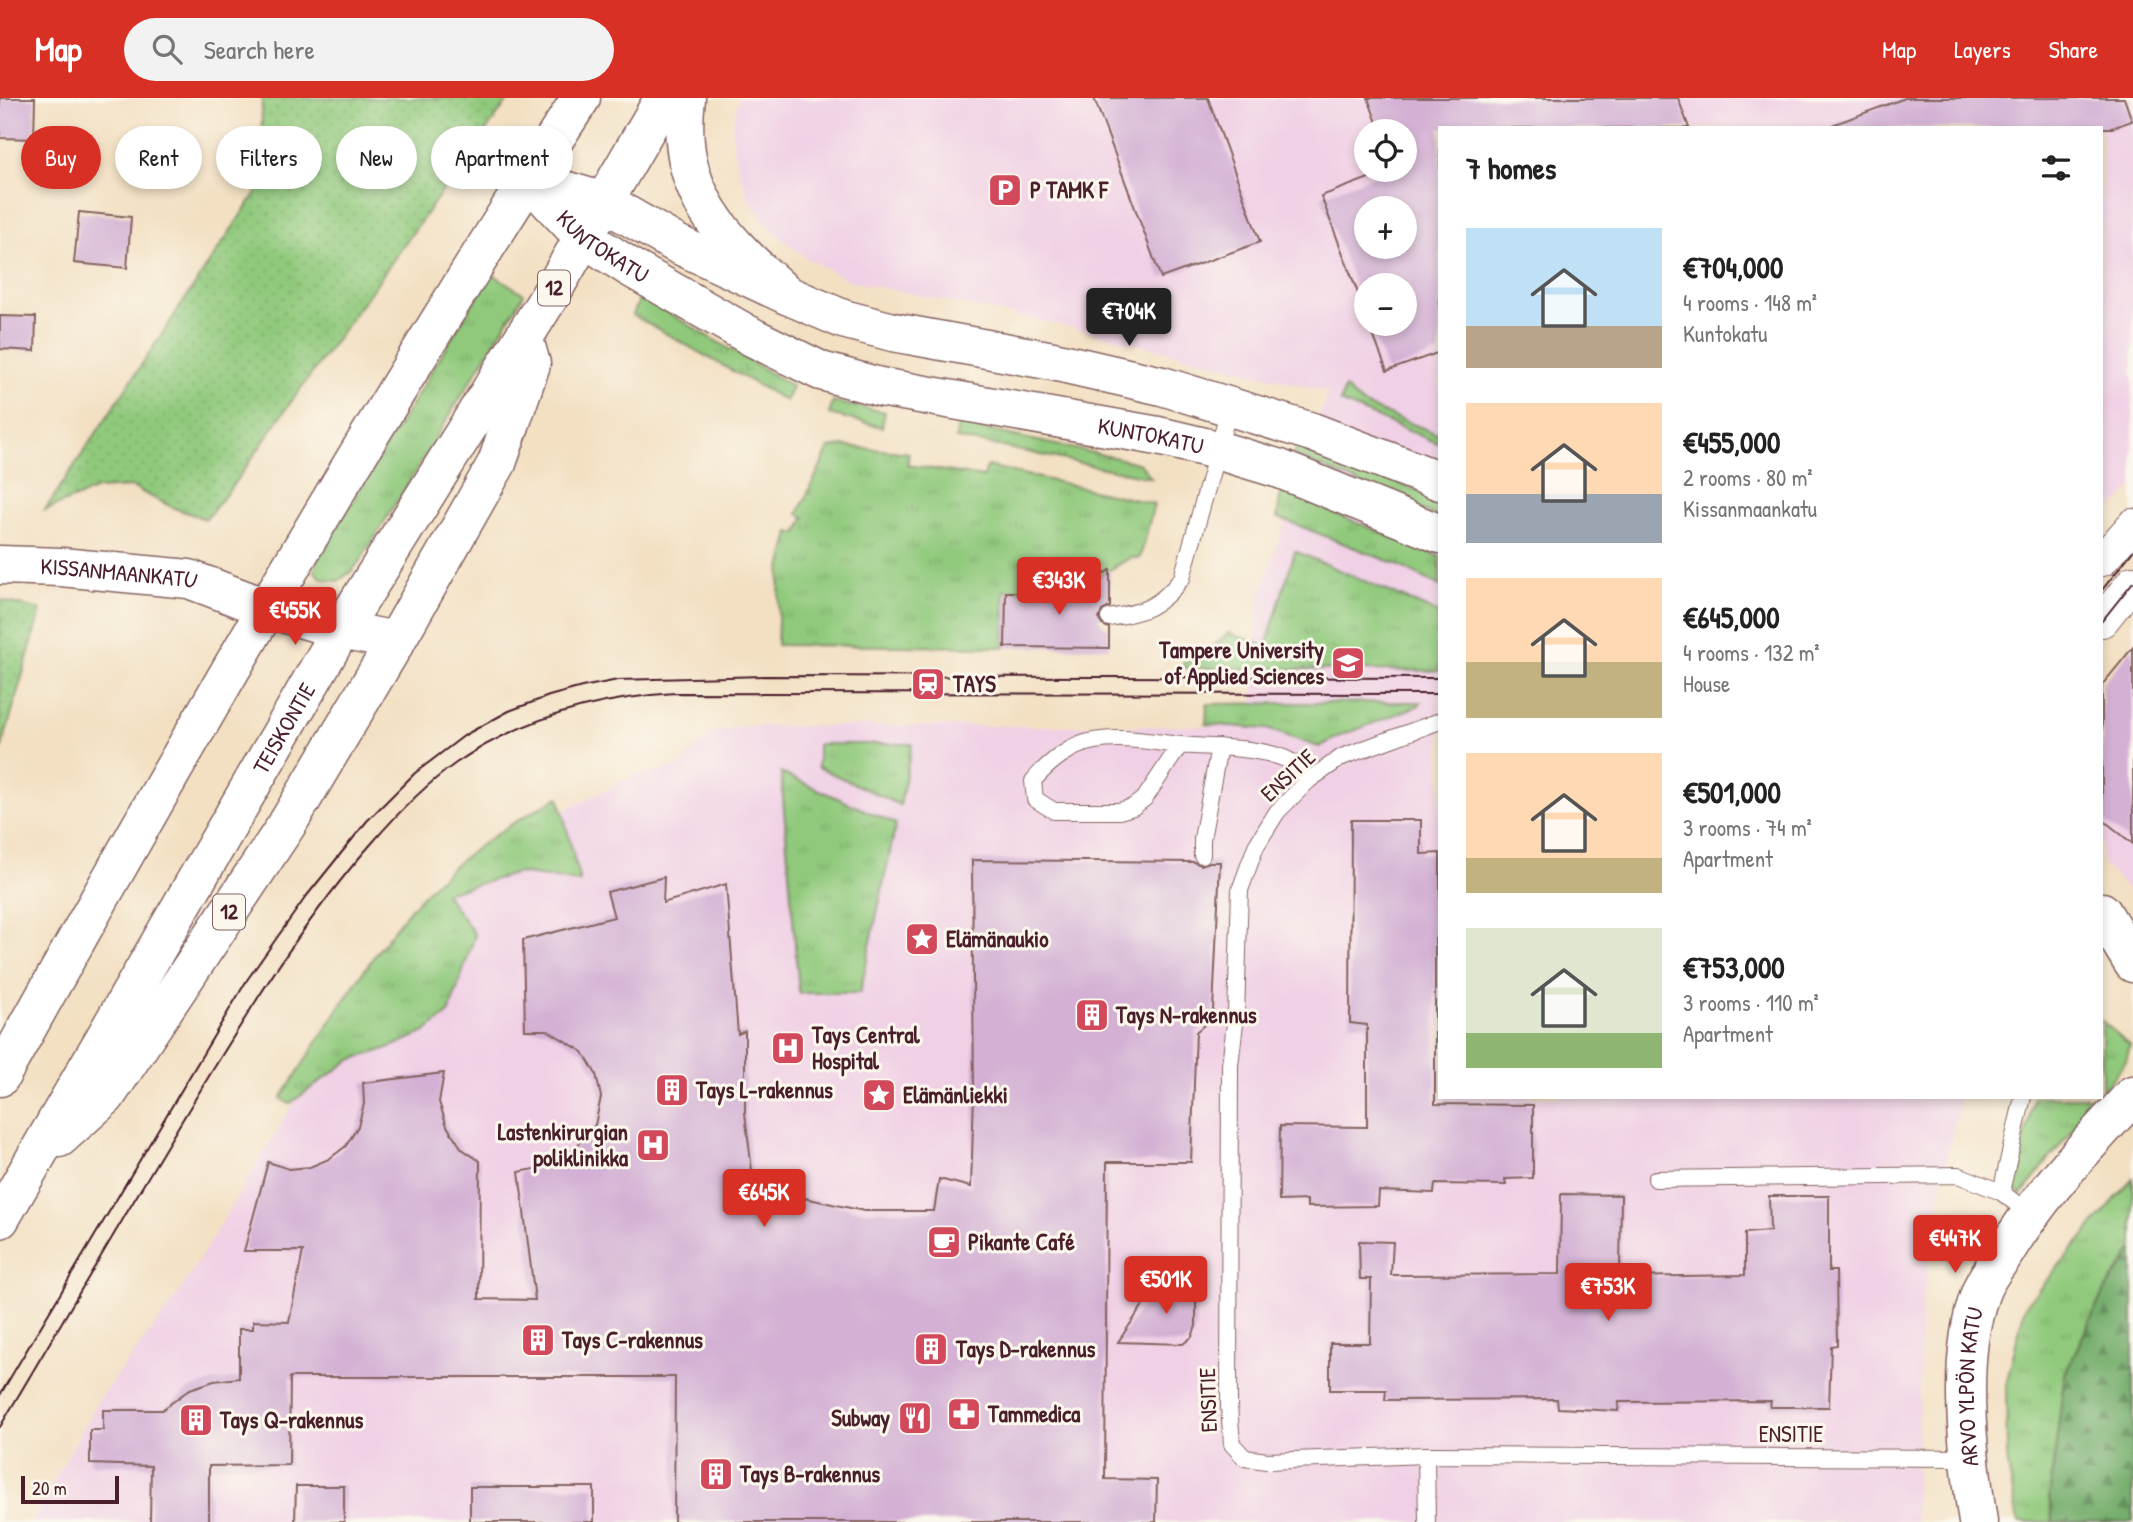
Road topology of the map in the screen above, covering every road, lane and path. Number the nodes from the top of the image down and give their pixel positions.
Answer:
1 (581, 98) edge
2 (664, 98) edge
3 (686, 98) edge
4 (564, 126) edge
5 (524, 189) edge
6 (538, 189) edge
7 (562, 189) edge
8 (604, 201) junction
9 (583, 237) junction
10 (787, 295) junction
11 (524, 338) junction
12 (1230, 406) junction
13 (1217, 450) junction
14 (1438, 480) edge
15 (2133, 525) edge
16 (1438, 533) edge
17 (2103, 559) edge
18 (0, 565) edge
19 (2133, 582) edge
20 (266, 608) junction
21 (1110, 618) dead end
22 (2103, 620) edge
23 (341, 630) junction
24 (396, 641) junction
25 (1438, 722) edge
26 (1180, 745) junction
27 (1219, 747) junction
28 (1310, 780) junction
29 (1202, 855) dead end
30 (2103, 914) edge
31 (2103, 952) edge
32 (2133, 965) edge
33 (0, 1077) edge
34 (2133, 1095) edge
35 (2023, 1099) edge
36 (34, 1160) junction
37 (1656, 1179) dead end
38 (2015, 1203) junction
39 (0, 1219) edge
40 (1426, 1455) junction
41 (1968, 1458) junction
42 (1427, 1522) edge
43 (1978, 1522) edge

1 - 4 main road
2 - 8 main road, TEISKONTIE / 12
3 - 10 main road
5 - 20 main road
6 - 9 main road, KUNTOKATU
7 - 8 main road, KUNTOKATU
8 - 9 main road, TEISKONTIE / 12
8 - 10 main road, KUNTOKATU
9 - 11 main road, TEISKONTIE / 12
9 - 13 main road, KUNTOKATU
10 - 12 main road, KUNTOKATU
11 - 23 main road, TEISKONTIE / 12
11 - 24 main road, 12
12 - 13 lane
12 - 14 main road, KUNTOKATU
13 - 16 main road, KUNTOKATU
13 - 21 lane
15 - 17 street
18 - 20 main road, KISSANMAANKATU
19 - 22 street
20 - 23 main road, KISSANMAANKATU
20 - 33 main road
23 - 24 main road, KISSANMAANKATU
23 - 36 main road, TEISKONTIE / 12
24 - 36 main road, 12
25 - 28 lane, ENSITIE
26 - 26 lane
26 - 27 lane
27 - 28 lane
27 - 29 lane
28 - 40 lane, ENSITIE
30 - 32 main road
31 - 32 main road
34 - 38 main road, ARVO YLPÖN KATU
35 - 38 lane
36 - 39 main road, TEISKONTIE / 12
37 - 38 lane
38 - 41 main road, ARVO YLPÖN KATU
40 - 41 lane, ENSITIE
40 - 42 lane
41 - 43 main road, ARVO YLPÖN KATU

